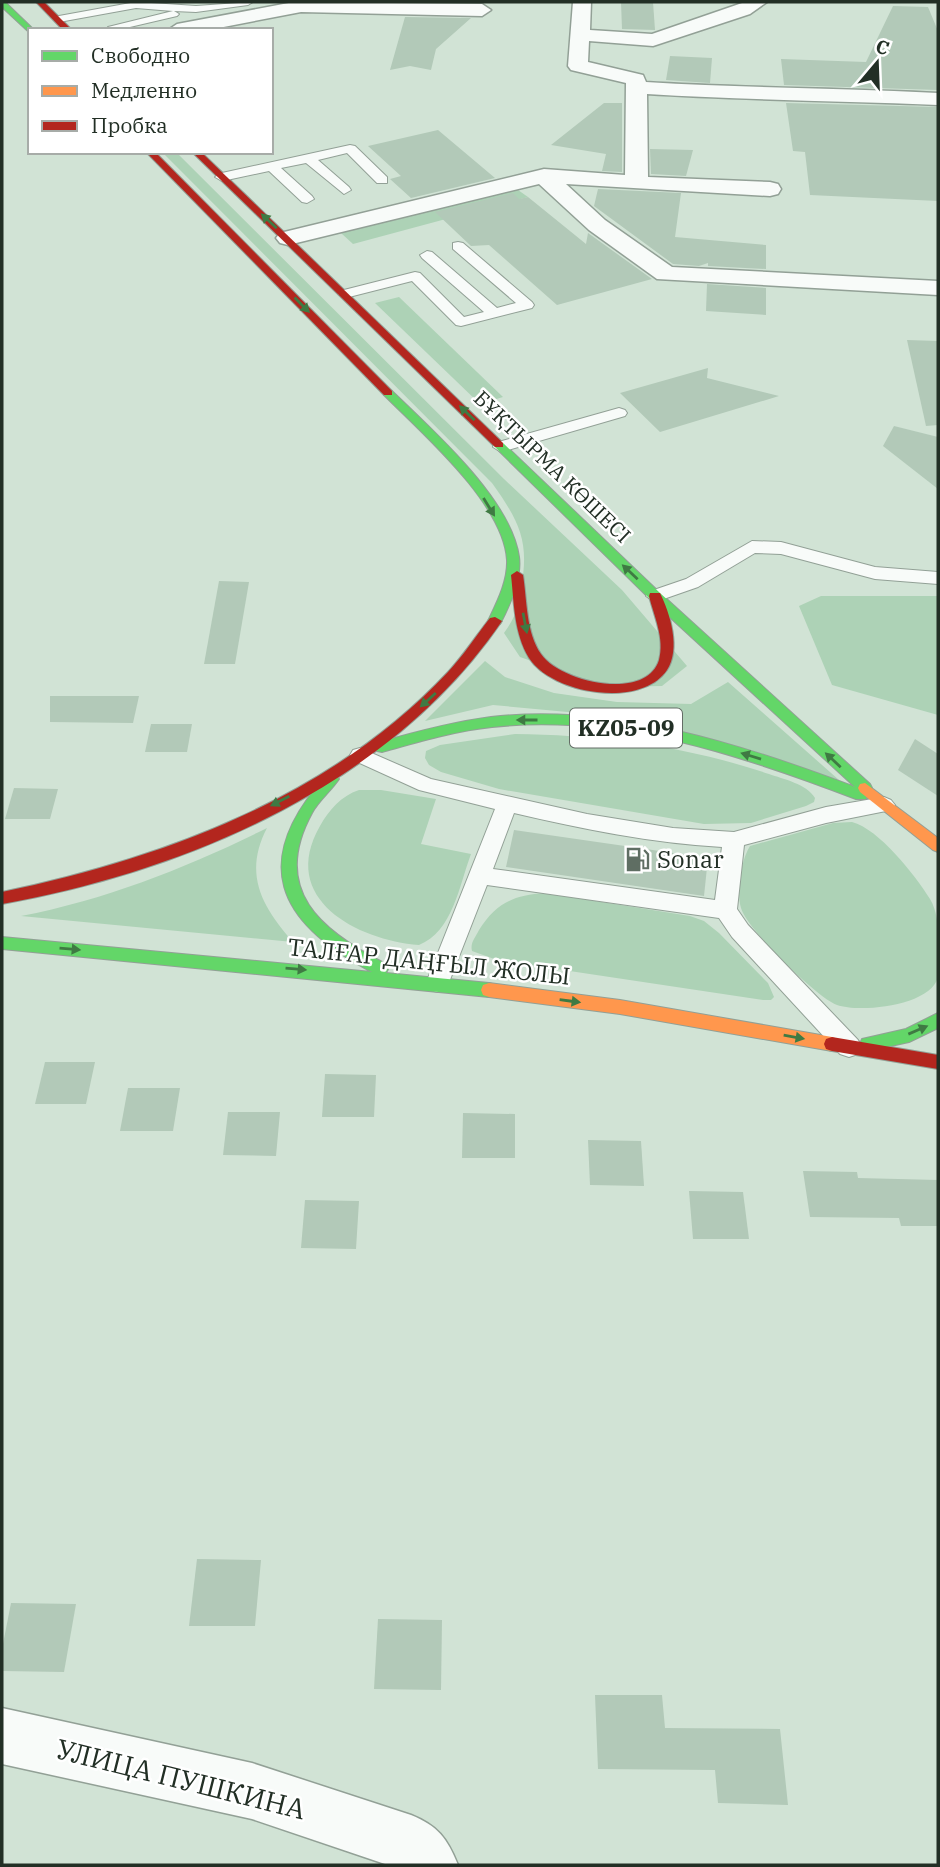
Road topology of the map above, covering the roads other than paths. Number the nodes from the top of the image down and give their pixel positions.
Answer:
1 (40, 2) edge
2 (248, 2) edge
3 (582, 2) edge
4 (758, 2) edge
5 (2, 3) edge
6 (197, 9) junction
7 (482, 10) dead end
8 (64, 25) edge
9 (114, 27) dead end
10 (187, 28) edge
11 (28, 30) edge
12 (580, 35) junction
13 (637, 87) junction
14 (938, 99) edge
15 (152, 154) edge
16 (198, 154) edge
17 (308, 158) junction
18 (271, 166) junction
19 (544, 176) junction
20 (222, 177) junction
21 (382, 180) dead end
22 (637, 183) junction
23 (770, 189) dead end
24 (344, 190) dead end
25 (307, 199) dead end
26 (288, 238) junction
27 (458, 246) dead end
28 (427, 255) dead end
29 (938, 288) edge
30 (345, 294) junction
31 (494, 313) junction
32 (619, 413) dead end
33 (501, 447) junction
34 (513, 556) junction
35 (938, 578) edge
36 (656, 596) junction
37 (360, 755) junction
38 (507, 805) junction
39 (884, 805) junction
40 (734, 840) junction
41 (935, 853) edge
42 (479, 876) junction
43 (2, 898) edge
44 (726, 910) junction
45 (2, 943) edge
46 (405, 979) junction
47 (438, 983) junction
48 (938, 1020) edge
49 (849, 1047) junction
50 (938, 1062) edge
51 (2, 1736) edge
52 (429, 1865) edge

1 - 8 main road
2 - 6 lane
3 - 12 street
4 - 12 street
5 - 11 main road
6 - 8 lane
6 - 9 lane
7 - 10 street
12 - 13 street
13 - 14 street
13 - 22 street
15 -> 34 main road
16 - 20 main road, БҰҚТЫРМА КӨШЕСІ
17 - 18 lane
17 - 21 lane
17 - 24 lane
18 - 20 lane
18 - 25 lane
19 - 22 street
19 - 26 street
19 - 29 street
26 -> 20 main road, БҰҚТЫРМА КӨШЕСІ
22 - 23 street
26 - 30 main road, БҰҚТЫРМА КӨШЕСІ
27 - 31 lane
28 - 31 lane
30 - 31 lane
33 -> 30 main road, БҰҚТЫРМА КӨШЕСІ
32 - 33 lane
36 -> 33 main road, БҰҚТЫРМА КӨШЕСІ
34 -> 36 main road
34 -> 37 main road
35 - 36 lane
39 -> 36 main road, БҰҚТЫРМА КӨШЕСІ
37 - 38 lane
39 -> 37 main road, KZ05-09
37 -> 43 main road, KZ05-09
37 - 46 main road, KZ05-09
38 - 40 lane
38 - 42 lane
39 - 40 lane
39 - 41 main road, KZ05-09
40 - 44 lane
42 - 44 lane
42 - 47 lane
44 - 49 lane
45 -> 46 main road, ТАЛҒАР ДАҢҒЫЛ ЖОЛЫ / KZ05-09
46 - 47 main road, ТАЛҒАР ДАҢҒЫЛ ЖОЛЫ / KZ05-09
47 -> 49 main road, ТАЛҒАР ДАҢҒЫЛ ЖОЛЫ / KZ05-09
49 -> 48 main road, ТАЛҒАР ДАҢҒЫЛ ЖОЛЫ / KZ05-09
49 - 50 main road, ТАЛҒАР ДАҢҒЫЛ ЖОЛЫ / KZ05-09
51 - 52 street, УЛИЦА ПУШКИНА

